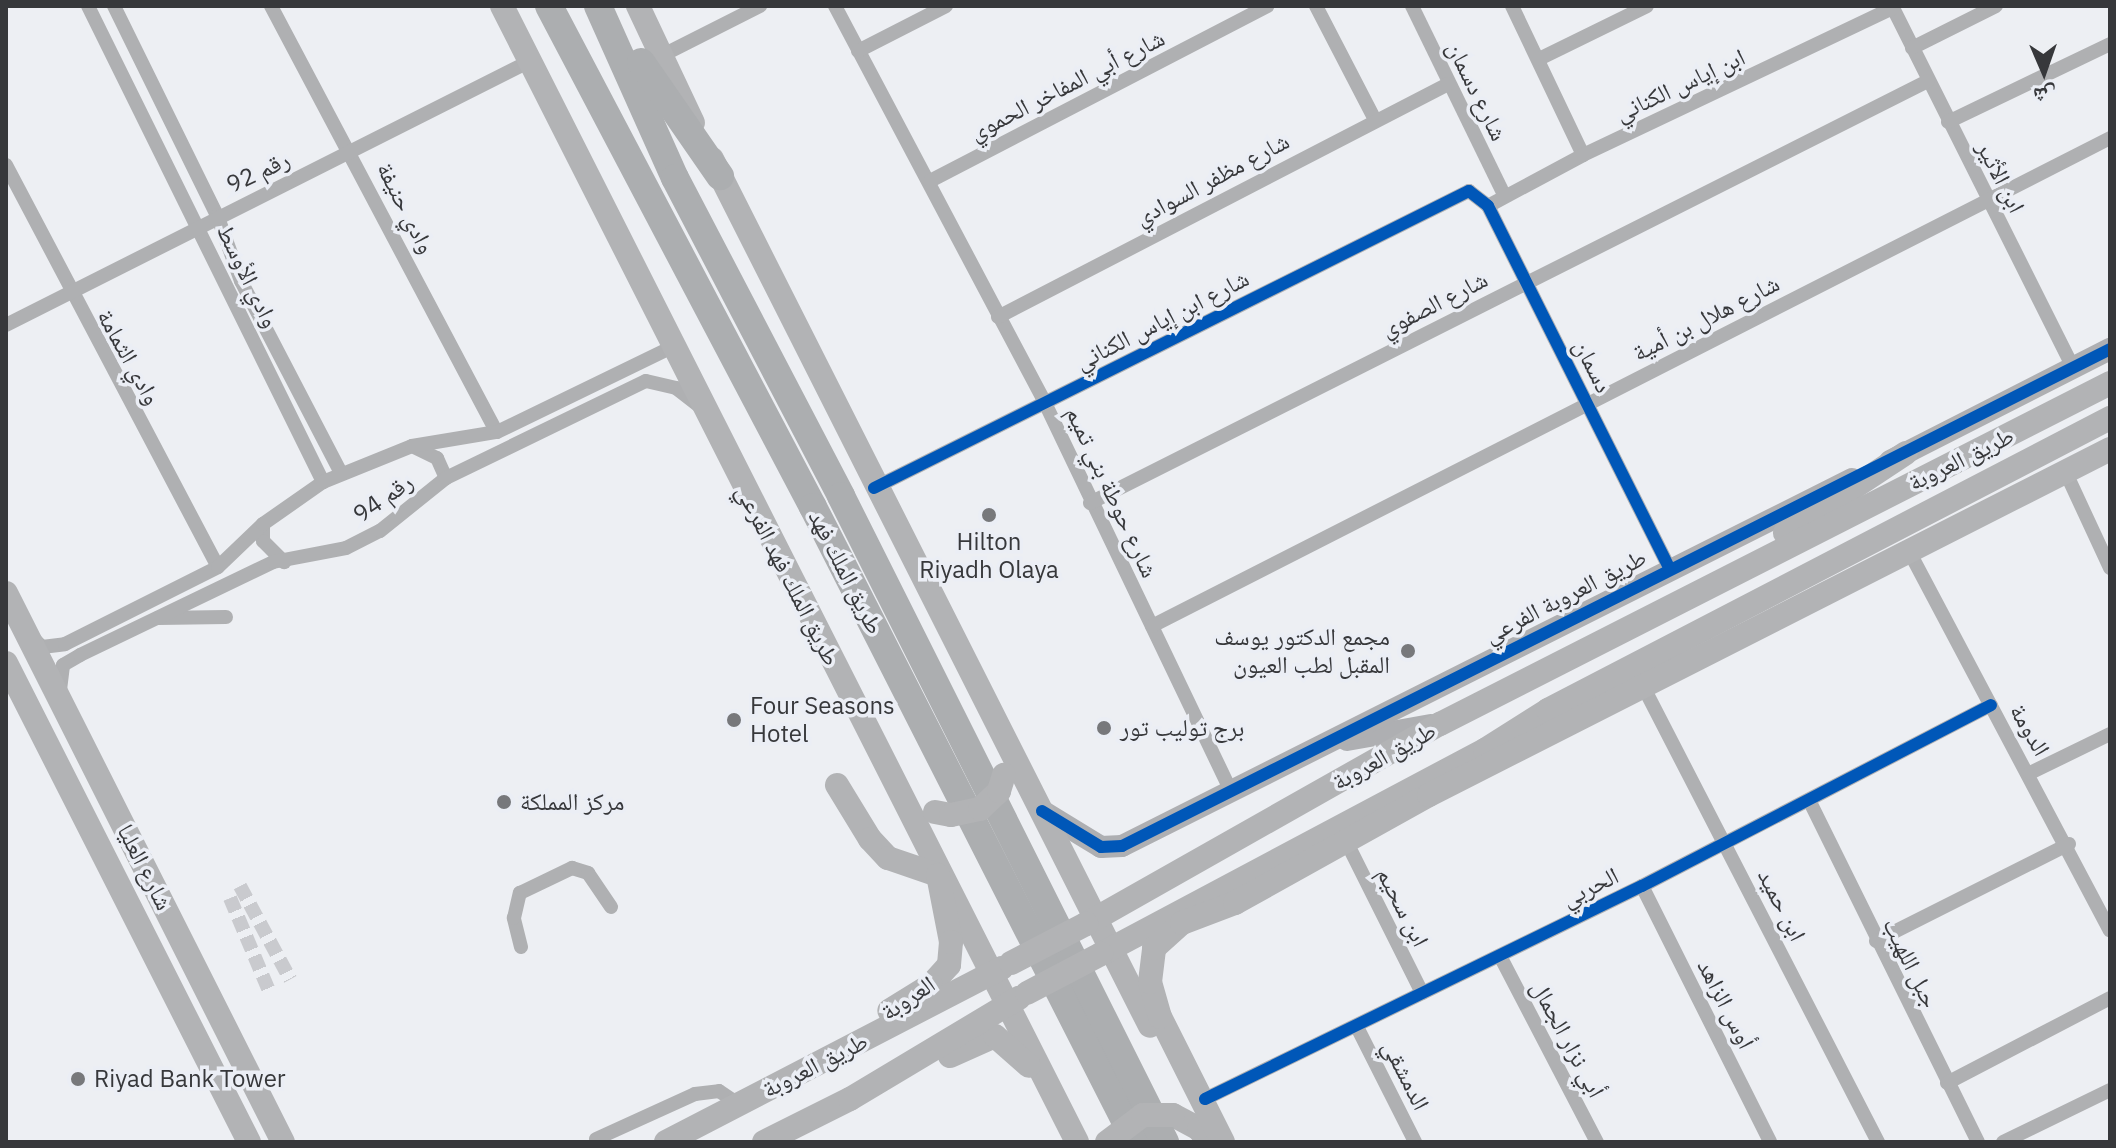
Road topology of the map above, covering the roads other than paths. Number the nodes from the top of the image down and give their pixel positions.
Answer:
1 (88, 6) edge
2 (114, 6) edge
3 (271, 6) edge
4 (502, 6) edge
5 (549, 6) edge
6 (598, 6) edge
7 (638, 6) edge
8 (760, 6) edge
9 (835, 6) edge
10 (946, 6) edge
11 (1267, 6) edge
12 (1316, 6) edge
13 (1412, 6) edge
14 (1512, 6) edge
15 (1647, 6) edge
16 (1996, 6) edge
17 (1893, 7) edge
18 (2110, 44) edge
19 (1912, 48) junction
20 (858, 51) junction
21 (663, 55) junction
22 (1539, 59) junction
23 (530, 61) junction
24 (1928, 81) junction
25 (1448, 84) junction
26 (1374, 118) junction
27 (1948, 122) junction
28 (2110, 138) edge
29 (353, 153) junction
30 (1583, 155) junction
31 (6, 165) edge
32 (720, 176) junction
33 (930, 181) junction
34 (1469, 191) joint
35 (1504, 195) junction
36 (1987, 199) junction
37 (1488, 206) junction
38 (217, 215) junction
39 (200, 227) junction
40 (1526, 282) junction
41 (69, 292) junction
42 (998, 317) junction
43 (6, 325) edge
44 (674, 346) junction
45 (2110, 349) edge
46 (2073, 368) junction
47 (614, 372) junction
48 (2110, 383) edge
49 (1045, 403) junction
50 (1587, 404) junction
51 (705, 412) junction
52 (2110, 418) edge
53 (556, 422) junction
54 (497, 432) junction
55 (412, 446) junction
56 (2110, 449) edge
57 (1906, 453) junction
58 (341, 473) junction
59 (2066, 473) junction
60 (446, 478) junction
61 (323, 482) junction
62 (874, 488) junction
63 (1090, 503) junction
64 (263, 524) junction
65 (1910, 553) junction
66 (284, 562) junction
67 (218, 567) junction
68 (1669, 567) junction
69 (2110, 568) edge
70 (6, 593) edge
71 (1693, 593) junction
72 (226, 617) dead end
73 (158, 618) junction
74 (21, 625) junction
75 (1152, 626) junction
76 (6, 648) edge
77 (6, 663) edge
78 (1644, 688) junction
79 (61, 698) junction
80 (1991, 705) junction
81 (1440, 724) junction
82 (995, 725) junction
83 (1564, 727) junction
84 (2110, 734) edge
85 (1324, 744) junction
86 (1485, 750) junction
87 (2030, 773) junction
88 (890, 775) junction
89 (837, 785) dead end
90 (1230, 789) junction
91 (1809, 800) junction
92 (1042, 811) junction
93 (1346, 841) junction
94 (1725, 843) junction
95 (2069, 844) junction
96 (938, 875) junction
97 (1642, 886) junction
98 (1200, 901) junction
99 (611, 907) dead end
100 (1091, 921) junction
101 (1182, 923) junction
102 (2110, 930) edge
103 (1136, 935) junction
104 (1876, 941) junction
105 (521, 947) dead end
106 (1106, 951) junction
107 (1500, 956) junction
108 (1001, 968) junction
109 (1422, 993) junction
110 (2110, 998) edge
111 (1005, 1005) junction
112 (1357, 1027) junction
113 (831, 1057) junction
114 (1947, 1083) junction
115 (2110, 1090) edge
116 (1051, 1091) junction
117 (850, 1099) junction
118 (1205, 1099) junction
119 (737, 1103) junction
120 (596, 1139) dead end
121 (249, 1142) edge
122 (283, 1142) edge
123 (666, 1142) edge
124 (764, 1142) edge
125 (1077, 1142) edge
126 (1107, 1142) edge
127 (1136, 1142) edge
128 (1165, 1142) edge
129 (1209, 1142) edge
130 (1223, 1142) edge
131 (1415, 1142) edge
132 (1597, 1142) edge
133 (1770, 1142) edge
134 (1878, 1142) edge
135 (1978, 1142) edge
136 (2003, 1142) edge

1 - 39 street, وادي الأوسط
2 - 38 street, وادي الأوسط
3 - 29 street, وادي حنيفة
4 - 23 main road, طريق الملك فهد الفرعي
5 - 127 highway, طريق الملك فهد
6 - 32 highway
6 - 128 highway, طريق الملك فهد
7 - 21 main road
8 - 21 street
9 - 20 street, شارع حوطة بني تميم
10 - 20 street
11 - 33 street, شارع أبي المفاخر الحموي
12 - 26 street
13 - 25 street, شارع دسمان
14 - 22 street
15 - 22 street
16 - 19 street
17 - 19 street, ابن الأثير
17 - 30 street, ابن إياس الكناني
18 - 27 street
19 - 24 street, ابن الأثير
20 - 33 street, شارع حوطة بني تميم
21 - 32 main road
22 - 30 street
23 - 29 street, رقم 92
23 - 44 main road, طريق الملك فهد الفرعي
24 - 27 street, ابن الأثير
24 - 40 street, شارع الصفوي
25 - 26 street, شارع مظفر السوادي
25 - 35 street, شارع دسمان
26 - 42 street, شارع مظفر السوادي
27 - 36 street, ابن الأثير
28 - 36 street, شارع هلال بن أمية
29 - 38 street, رقم 92
29 - 54 street, وادي حنيفة
30 - 35 street, ابن إياس الكناني
31 - 41 street, وادي الثمامة
32 - 62 main road
33 - 42 street, شارع حوطة بني تميم
34 - 37 street, دسمان
34 - 49 street, شارع ابن إياس الكناني
35 - 37 street, ابن إياس الكناني
36 - 46 street, ابن الأثير
36 - 50 street, شارع هلال بن أمية
37 - 40 street, دسمان
38 - 39 street, رقم 92
38 - 58 street, وادي الأوسط
39 - 41 street, رقم 92
39 - 61 street, وادي الأوسط
40 - 50 street, دسمان
40 - 63 street, شارع الصفوي
41 - 43 street, رقم 92
41 - 67 street, وادي الثمامة
42 - 49 street, شارع حوطة بني تميم
44 - 47 street, رقم 94
44 - 51 main road, طريق الملك فهد الفرعي
45 - 46 street, طريق العروبة الفرعي
46 - 57 street, طريق العروبة الفرعي
47 - 53 street
47 - 54 street, رقم 94
48 - 71 main road, طريق العروبة
49 - 62 street, شارع ابن إياس الكناني
49 - 63 street, شارع حوطة بني تميم
50 - 68 street, دسمان
50 - 75 street, شارع هلال بن أمية
51 - 53 street, رقم 94
51 - 88 main road, طريق الملك فهد الفرعي
52 - 86 main road, طريق العروبة
53 - 60 street, رقم 94
54 - 55 street, رقم 94
55 - 58 street, رقم 94
55 - 60 street
56 - 59 main road
57 - 68 street, طريق العروبة الفرعي
57 - 71 main road
58 - 61 street, رقم 94
59 - 65 main road
59 - 69 street
60 - 66 street, رقم 94
61 - 64 street, رقم 94
62 - 82 main road
63 - 75 street, شارع حوطة بني تميم
64 - 66 street
64 - 67 street, رقم 94
65 - 78 main road
65 - 80 street, الدومة
66 - 73 street, رقم 94
67 - 74 street, رقم 94
68 - 85 street, طريق العروبة الفرعي
70 - 74 main road, شارع العليا
71 - 81 main road, طريق العروبة
72 - 73 street
73 - 79 street, رقم 94
74 - 76 main road
74 - 79 main road, شارع العليا
75 - 90 street, شارع حوطة بني تميم
77 - 121 main road, شارع العليا
78 - 83 main road
78 - 94 street, ابن حميد
79 - 122 main road, شارع العليا
80 - 87 street, الدومة
80 - 91 street, الحربي
81 - 85 street
81 - 100 main road, طريق العروبة
82 - 88 main road, bridge
82 - 92 main road
83 - 86 main road
83 - 93 main road
84 - 87 street
85 - 90 street, طريق العروبة الفرعي
86 - 98 main road, طريق العروبة
87 - 95 street, الدومة
88 - 96 main road, طريق الملك فهد الفرعي
89 - 96 main road
90 - 92 street, طريق العروبة الفرعي
91 - 94 street, الحربي
91 - 104 street, جبل اللهيب
92 - 100 main road
93 - 101 main road
93 - 109 street, ابن سحيم
94 - 97 street, الحربي
94 - 134 street, ابن حميد
95 - 102 street, الدومة
95 - 104 street
96 - 108 main road, طريق الملك فهد الفرعي
96 - 113 main road, العروبة
97 - 107 street, الحربي
97 - 133 street, أوس الزاهد
98 - 101 main road
98 - 103 main road, طريق العروبة
99 - 105 street
100 - 106 main road
100 - 108 main road, طريق العروبة, bridge
101 - 103 main road
101 - 118 main road
103 - 106 main road, طريق العروبة
104 - 114 street, جبل اللهيب
106 - 111 main road, طريق العروبة, bridge
106 - 129 main road
107 - 109 street, الحربي
107 - 132 street, أبي نزار الجمال
108 - 111 main road, طريق الملك فهد الفرعي
108 - 113 main road, طريق العروبة
109 - 112 street, الحربي
110 - 114 street
111 - 116 main road, طريق الملك فهد الفرعي
111 - 117 main road, طريق العروبة
112 - 118 street, الحربي
112 - 131 street, الدمشقي
113 - 119 main road, طريق العروبة
114 - 135 street, جبل اللهيب
115 - 136 street
116 - 117 main road
116 - 125 main road, طريق الملك فهد الفرعي
117 - 124 main road, طريق العروبة
118 - 130 main road
119 - 120 street
119 - 123 main road, طريق العروبة
126 - 129 main road, bridge

